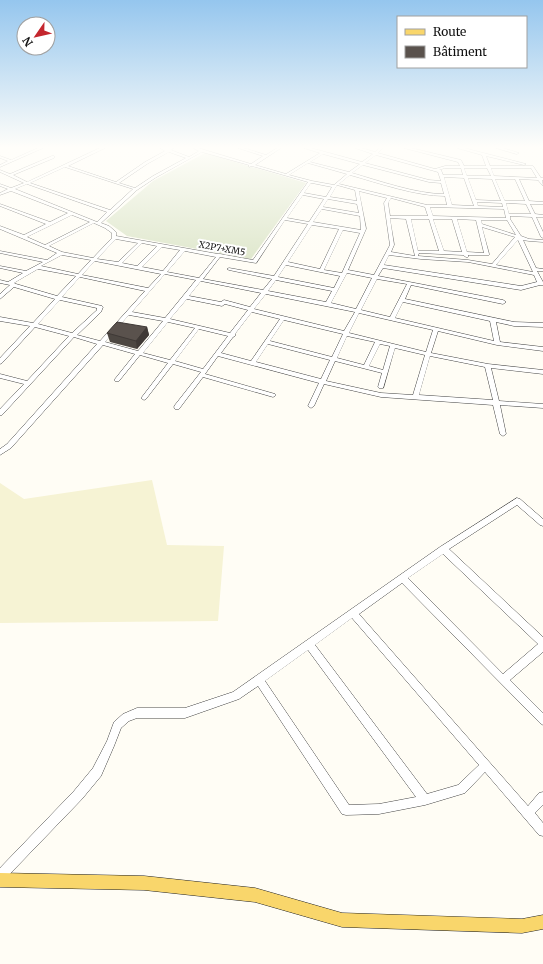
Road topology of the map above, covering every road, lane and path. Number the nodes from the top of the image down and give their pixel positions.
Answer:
1 (21, 193) edge
2 (56, 193) edge
3 (132, 193) edge
4 (330, 193) edge
5 (357, 193) edge
6 (369, 193) edge
7 (423, 193) edge
8 (471, 193) edge
9 (500, 193) edge
10 (523, 193) edge
11 (302, 194) joint
12 (447, 195) joint
13 (327, 198) junction
14 (389, 198) junction
15 (474, 201) junction
16 (504, 202) junction
17 (359, 203) junction
18 (527, 203) junction
19 (543, 203) edge
20 (0, 205) edge
21 (427, 206) junction
22 (450, 207) junction
23 (321, 208) junction
24 (477, 208) junction
25 (506, 208) junction
26 (110, 212) junction
27 (70, 214) junction
28 (362, 215) junction
29 (388, 216) junction
30 (533, 216) junction
31 (543, 216) edge
32 (408, 217) junction
33 (431, 217) junction
34 (508, 217) junction
35 (454, 218) junction
36 (478, 218) junction
37 (284, 219) junction
38 (95, 223) junction
39 (50, 224) junction
40 (310, 224) junction
41 (480, 225) junction
42 (0, 227) edge
43 (341, 228) junction
44 (363, 232) junction
45 (519, 236) junction
46 (543, 236) edge
47 (24, 237) junction
48 (114, 237) junction
49 (543, 241) edge
50 (141, 242) junction
51 (162, 245) junction
52 (46, 246) junction
53 (183, 250) junction
54 (0, 252) edge
55 (416, 252) junction
56 (442, 252) junction
57 (61, 253) junction
58 (388, 253) junction
59 (465, 253) junction
60 (220, 255) junction
61 (418, 258) junction
62 (94, 259) junction
63 (47, 261) junction
64 (468, 261) junction
65 (285, 263) junction
66 (119, 264) junction
67 (382, 266) junction
68 (493, 266) junction
69 (0, 267) edge
70 (37, 267) junction
71 (138, 268) junction
72 (229, 269) dead end
73 (543, 270) edge
74 (320, 271) junction
75 (535, 271) junction
76 (27, 273) junction
77 (164, 273) junction
78 (344, 273) junction
79 (78, 276) junction
80 (375, 277) junction
81 (275, 278) junction
82 (199, 280) junction
83 (0, 281) edge
84 (410, 283) junction
85 (12, 284) junction
86 (542, 284) edge
87 (149, 290) junction
88 (336, 290) junction
89 (264, 293) junction
90 (0, 297) edge
91 (186, 297) junction
92 (58, 298) junction
93 (402, 300) junction
94 (503, 302) dead end
95 (328, 304) junction
96 (252, 310) junction
97 (358, 311) junction
98 (127, 313) junction
99 (283, 318) junction
100 (392, 319) junction
101 (3, 320) edge
102 (167, 320) junction
103 (493, 320) junction
104 (0, 325) edge
105 (35, 325) junction
106 (543, 326) edge
107 (198, 327) junction
108 (436, 329) junction
109 (346, 334) junction
110 (73, 335) junction
111 (233, 335) junction
112 (267, 342) junction
113 (378, 342) junction
114 (101, 343) junction
115 (497, 344) junction
116 (393, 345) junction
117 (543, 348) edge
118 (139, 353) junction
119 (218, 354) junction
120 (428, 354) junction
121 (334, 359) junction
122 (0, 362) edge
123 (170, 362) junction
124 (252, 363) junction
125 (488, 366) junction
126 (366, 367) junction
127 (386, 372) junction
128 (543, 372) edge
129 (203, 373) junction
130 (0, 376) edge
131 (117, 380) dead end
132 (323, 382) junction
133 (28, 383) junction
134 (381, 387) dead end
135 (273, 395) dead end
136 (415, 397) junction
137 (144, 398) dead end
138 (497, 403) junction
139 (311, 406) dead end
140 (543, 406) edge
141 (177, 407) dead end
142 (0, 413) edge
143 (503, 434) dead end
144 (0, 453) edge
145 (543, 523) edge
146 (443, 549) junction
147 (402, 578) junction
148 (353, 613) junction
149 (309, 644) junction
150 (543, 645) edge
151 (258, 680) junction
152 (503, 680) junction
153 (543, 720) edge
154 (486, 765) junction
155 (543, 796) edge
156 (425, 800) junction
157 (528, 813) junction
158 (543, 830) edge
159 (0, 876) edge
160 (0, 880) edge
161 (543, 922) edge

1 - 27 street
2 - 26 street
3 - 26 street
4 - 13 street
5 - 17 street
6 - 14 street
7 - 12 street
8 - 15 street
9 - 16 street
10 - 18 street
11 - 13 street
11 - 37 street, X2P7+XM5
12 - 22 street
13 - 17 street
13 - 23 street
14 - 21 street
14 - 29 street
15 - 16 street
15 - 24 street
16 - 18 street
16 - 25 street
17 - 28 street
18 - 19 street
18 - 30 street
20 - 39 street
21 - 22 street
21 - 33 street
22 - 24 street
23 - 28 street
23 - 40 street
24 - 25 street
25 - 34 street
26 - 38 street
27 - 38 street
27 - 39 street
28 - 44 street
29 - 32 street
29 - 58 street
30 - 31 street
30 - 34 street
30 - 46 street
32 - 33 street
32 - 55 street
33 - 35 street
33 - 56 street
34 - 36 street
34 - 45 street
35 - 36 street
35 - 59 street
36 - 41 street
37 - 40 street
37 - 60 street, X2P7+XM5
38 - 48 street
38 - 52 street
39 - 47 street
40 - 43 street
40 - 65 street
41 - 45 street
41 - 59 street
42 - 47 street
43 - 44 street
43 - 74 street
44 - 78 street
45 - 49 street
45 - 68 street
45 - 75 street
47 - 52 street
48 - 50 street, X2P7+XM5
48 - 62 street
50 - 51 street, X2P7+XM5
50 - 66 street
51 - 53 street, X2P7+XM5
51 - 71 street
52 - 57 street
53 - 60 street, X2P7+XM5
53 - 77 street
54 - 63 street
55 - 56 street
55 - 61 street
56 - 59 street
57 - 62 street
57 - 63 street
58 - 61 street
58 - 67 street
59 - 64 street
60 - 82 street
61 - 64 street
62 - 66 street
62 - 79 street
63 - 70 street
64 - 68 street
65 - 74 street
65 - 81 street
66 - 71 street
67 - 80 street
67 - 86 street
68 - 75 street
69 - 76 street
70 - 76 street
70 - 79 street
71 - 77 street
72 - 81 street
73 - 75 street
74 - 78 street
75 - 86 street
76 - 85 street
77 - 82 street
77 - 87 street
78 - 80 street
78 - 88 street
79 - 87 street
79 - 92 street
80 - 84 street
80 - 97 street
81 - 88 street
81 - 89 street
82 - 89 street
82 - 91 street
83 - 85 street
84 - 93 street
84 - 94 street
85 - 90 street
85 - 92 street
87 - 98 street
88 - 95 street
89 - 95 street
89 - 96 street
91 - 96 street
91 - 102 street
92 - 105 street
92 - 110 street
93 - 100 street
93 - 103 street
95 - 97 street
96 - 99 street
96 - 111 street
97 - 100 street
97 - 109 street
98 - 102 street
98 - 114 street
99 - 109 street
99 - 112 street
100 - 108 street
101 - 104 street
101 - 105 street
102 - 107 street
102 - 118 street
103 - 106 street
103 - 115 street
105 - 110 street
105 - 122 street
107 - 111 street
107 - 123 street
108 - 115 street
108 - 120 street
109 - 113 street
109 - 121 street
110 - 114 street
110 - 133 street
111 - 119 street
112 - 121 street
112 - 124 street
113 - 116 street
113 - 126 street
114 - 118 street
114 - 144 street
115 - 117 street
116 - 120 street
116 - 127 street
118 - 123 street
118 - 131 street
119 - 124 street
119 - 129 street
120 - 125 street
120 - 136 street
121 - 126 street
121 - 132 street
123 - 129 street
123 - 137 street
124 - 132 street
125 - 128 street
125 - 138 street
126 - 127 street
127 - 134 street
129 - 135 street
129 - 141 street
130 - 133 street
132 - 136 street
132 - 139 street
133 - 142 street
136 - 138 street
138 - 140 street
138 - 143 street
145 - 146 street
146 - 147 street
146 - 150 street
147 - 148 street
147 - 152 street
148 - 149 street
148 - 154 street
149 - 151 street
149 - 156 street
150 - 152 street
151 - 156 street
151 - 159 street
152 - 153 street
154 - 156 street
154 - 157 street
155 - 157 street
157 - 158 street
160 - 161 main road

